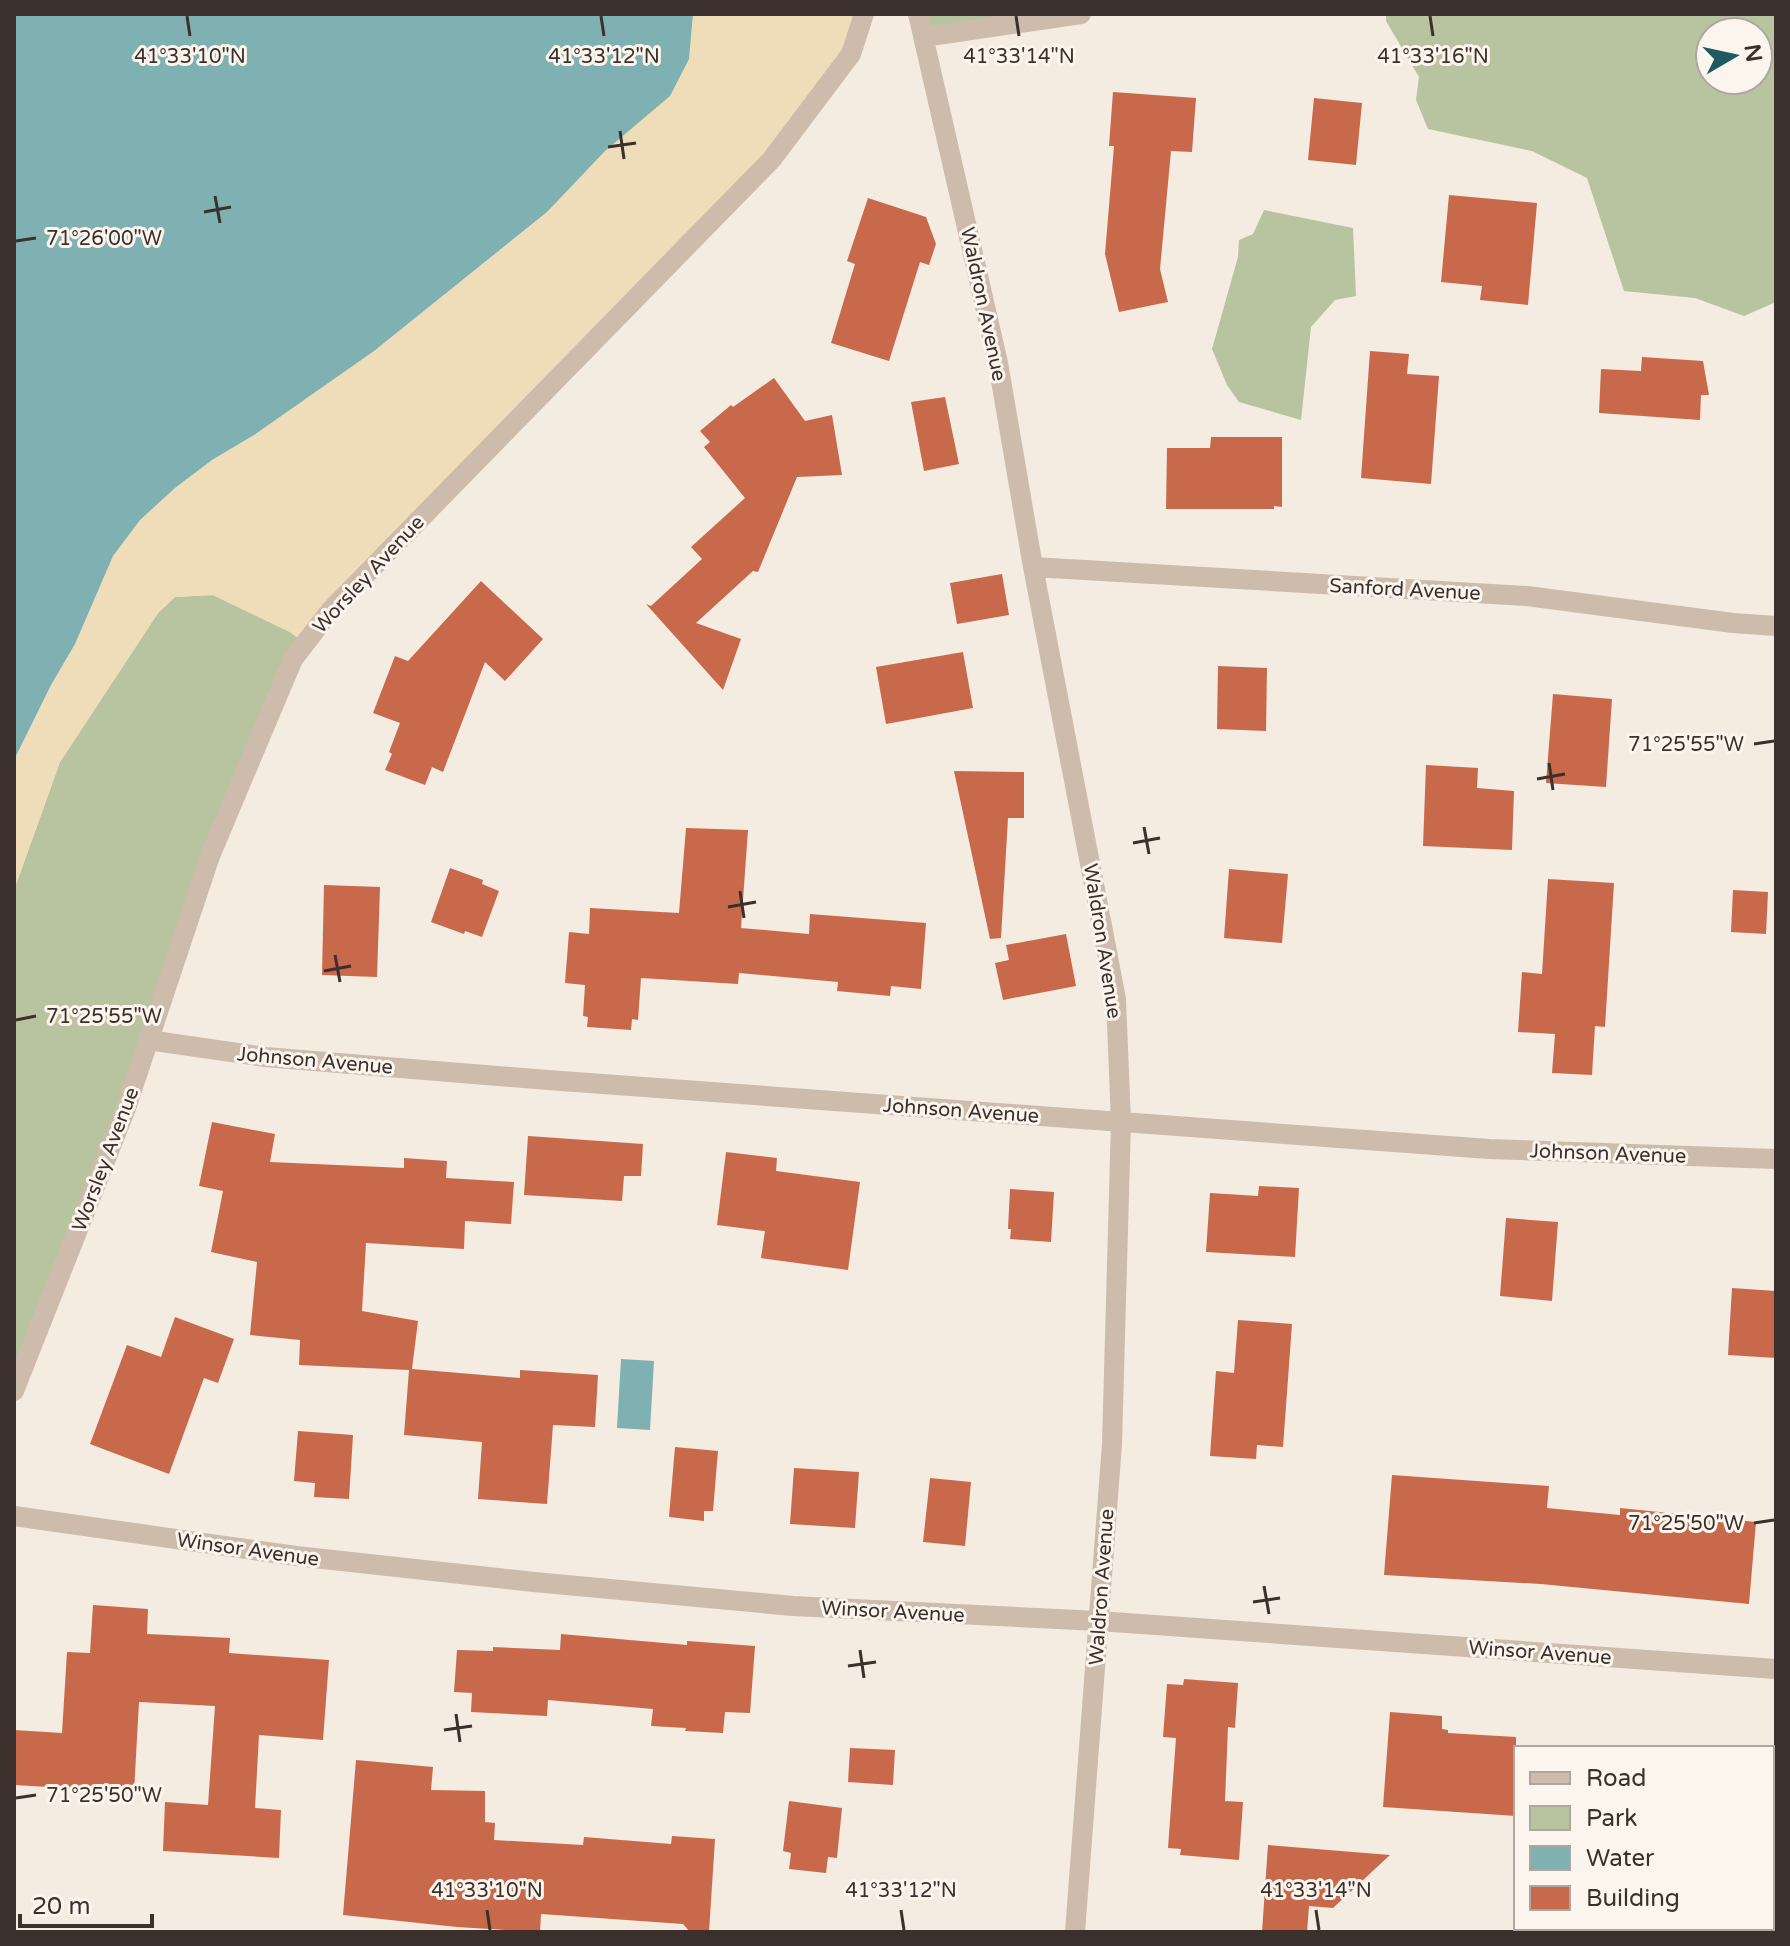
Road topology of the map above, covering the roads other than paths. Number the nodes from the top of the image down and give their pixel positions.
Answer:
1 (864, 14) edge
2 (918, 14) edge
3 (1081, 14) edge
4 (924, 37) junction
5 (1033, 567) junction
6 (1776, 626) edge
7 (148, 1040) junction
8 (1121, 1122) junction
9 (1776, 1159) edge
10 (14, 1391) edge
11 (14, 1516) edge
12 (1098, 1621) junction
13 (1776, 1669) edge
14 (1075, 1932) edge

1 - 7 street, Worsley Avenue
2 - 4 street, Waldron Avenue
3 - 4 street
4 - 5 street, Waldron Avenue
5 - 6 street, Sanford Avenue
5 - 8 street, Waldron Avenue
7 - 8 street, Johnson Avenue
7 - 10 street, Worsley Avenue
8 - 9 street, Johnson Avenue
8 - 12 street, Waldron Avenue
11 - 12 street, Winsor Avenue
12 - 13 street, Winsor Avenue
12 - 14 street, Waldron Avenue

